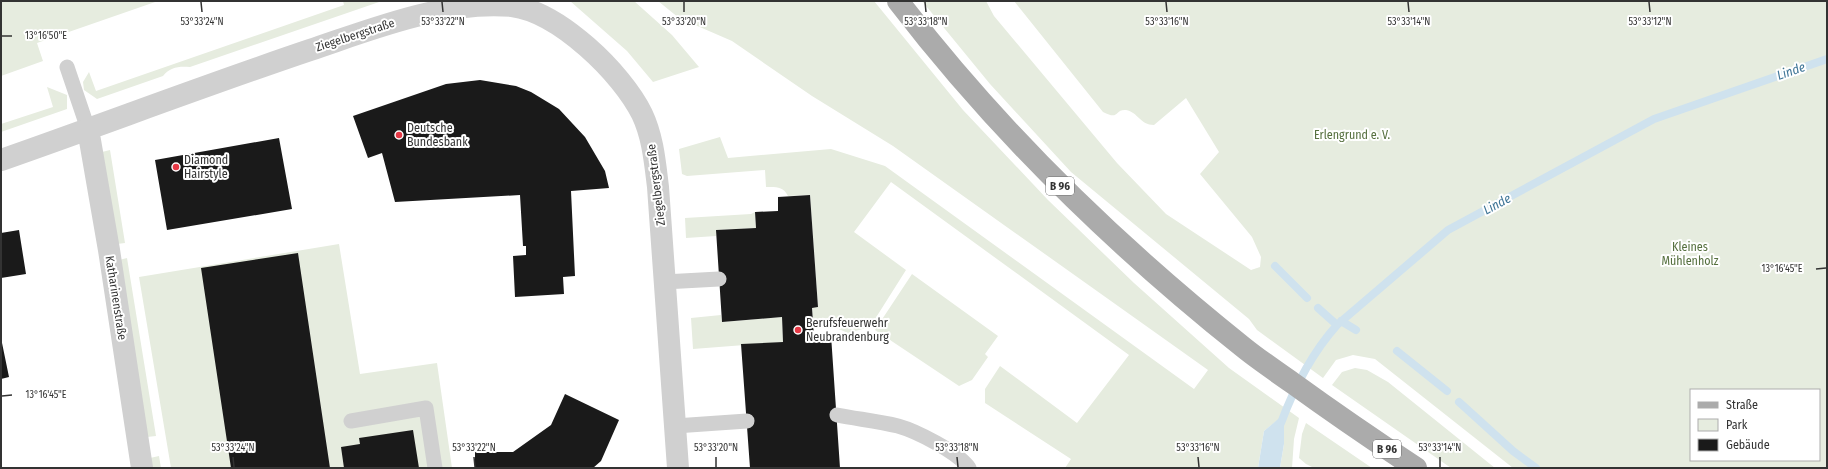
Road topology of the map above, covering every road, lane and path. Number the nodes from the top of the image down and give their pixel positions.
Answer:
1 (898, 1) edge
2 (489, 3) edge
3 (67, 67) dead end
4 (88, 130) junction
5 (1, 160) edge
6 (718, 279) dead end
7 (664, 282) junction
8 (837, 415) dead end
9 (351, 421) dead end
10 (747, 421) dead end
11 (675, 426) junction
12 (142, 468) edge
13 (435, 468) edge
14 (678, 468) edge
15 (968, 468) edge
16 (1416, 468) edge

1 - 16 main road, B 96
2 - 4 street, Ziegelbergstraße
2 - 7 street, Ziegelbergstraße
3 - 4 lane
4 - 5 street, Ziegelbergstraße
4 - 12 street, Katharinenstraße
6 - 7 lane
7 - 11 street, Ziegelbergstraße
8 - 15 lane
9 - 13 lane
10 - 11 lane
11 - 14 street, Ziegelbergstraße

